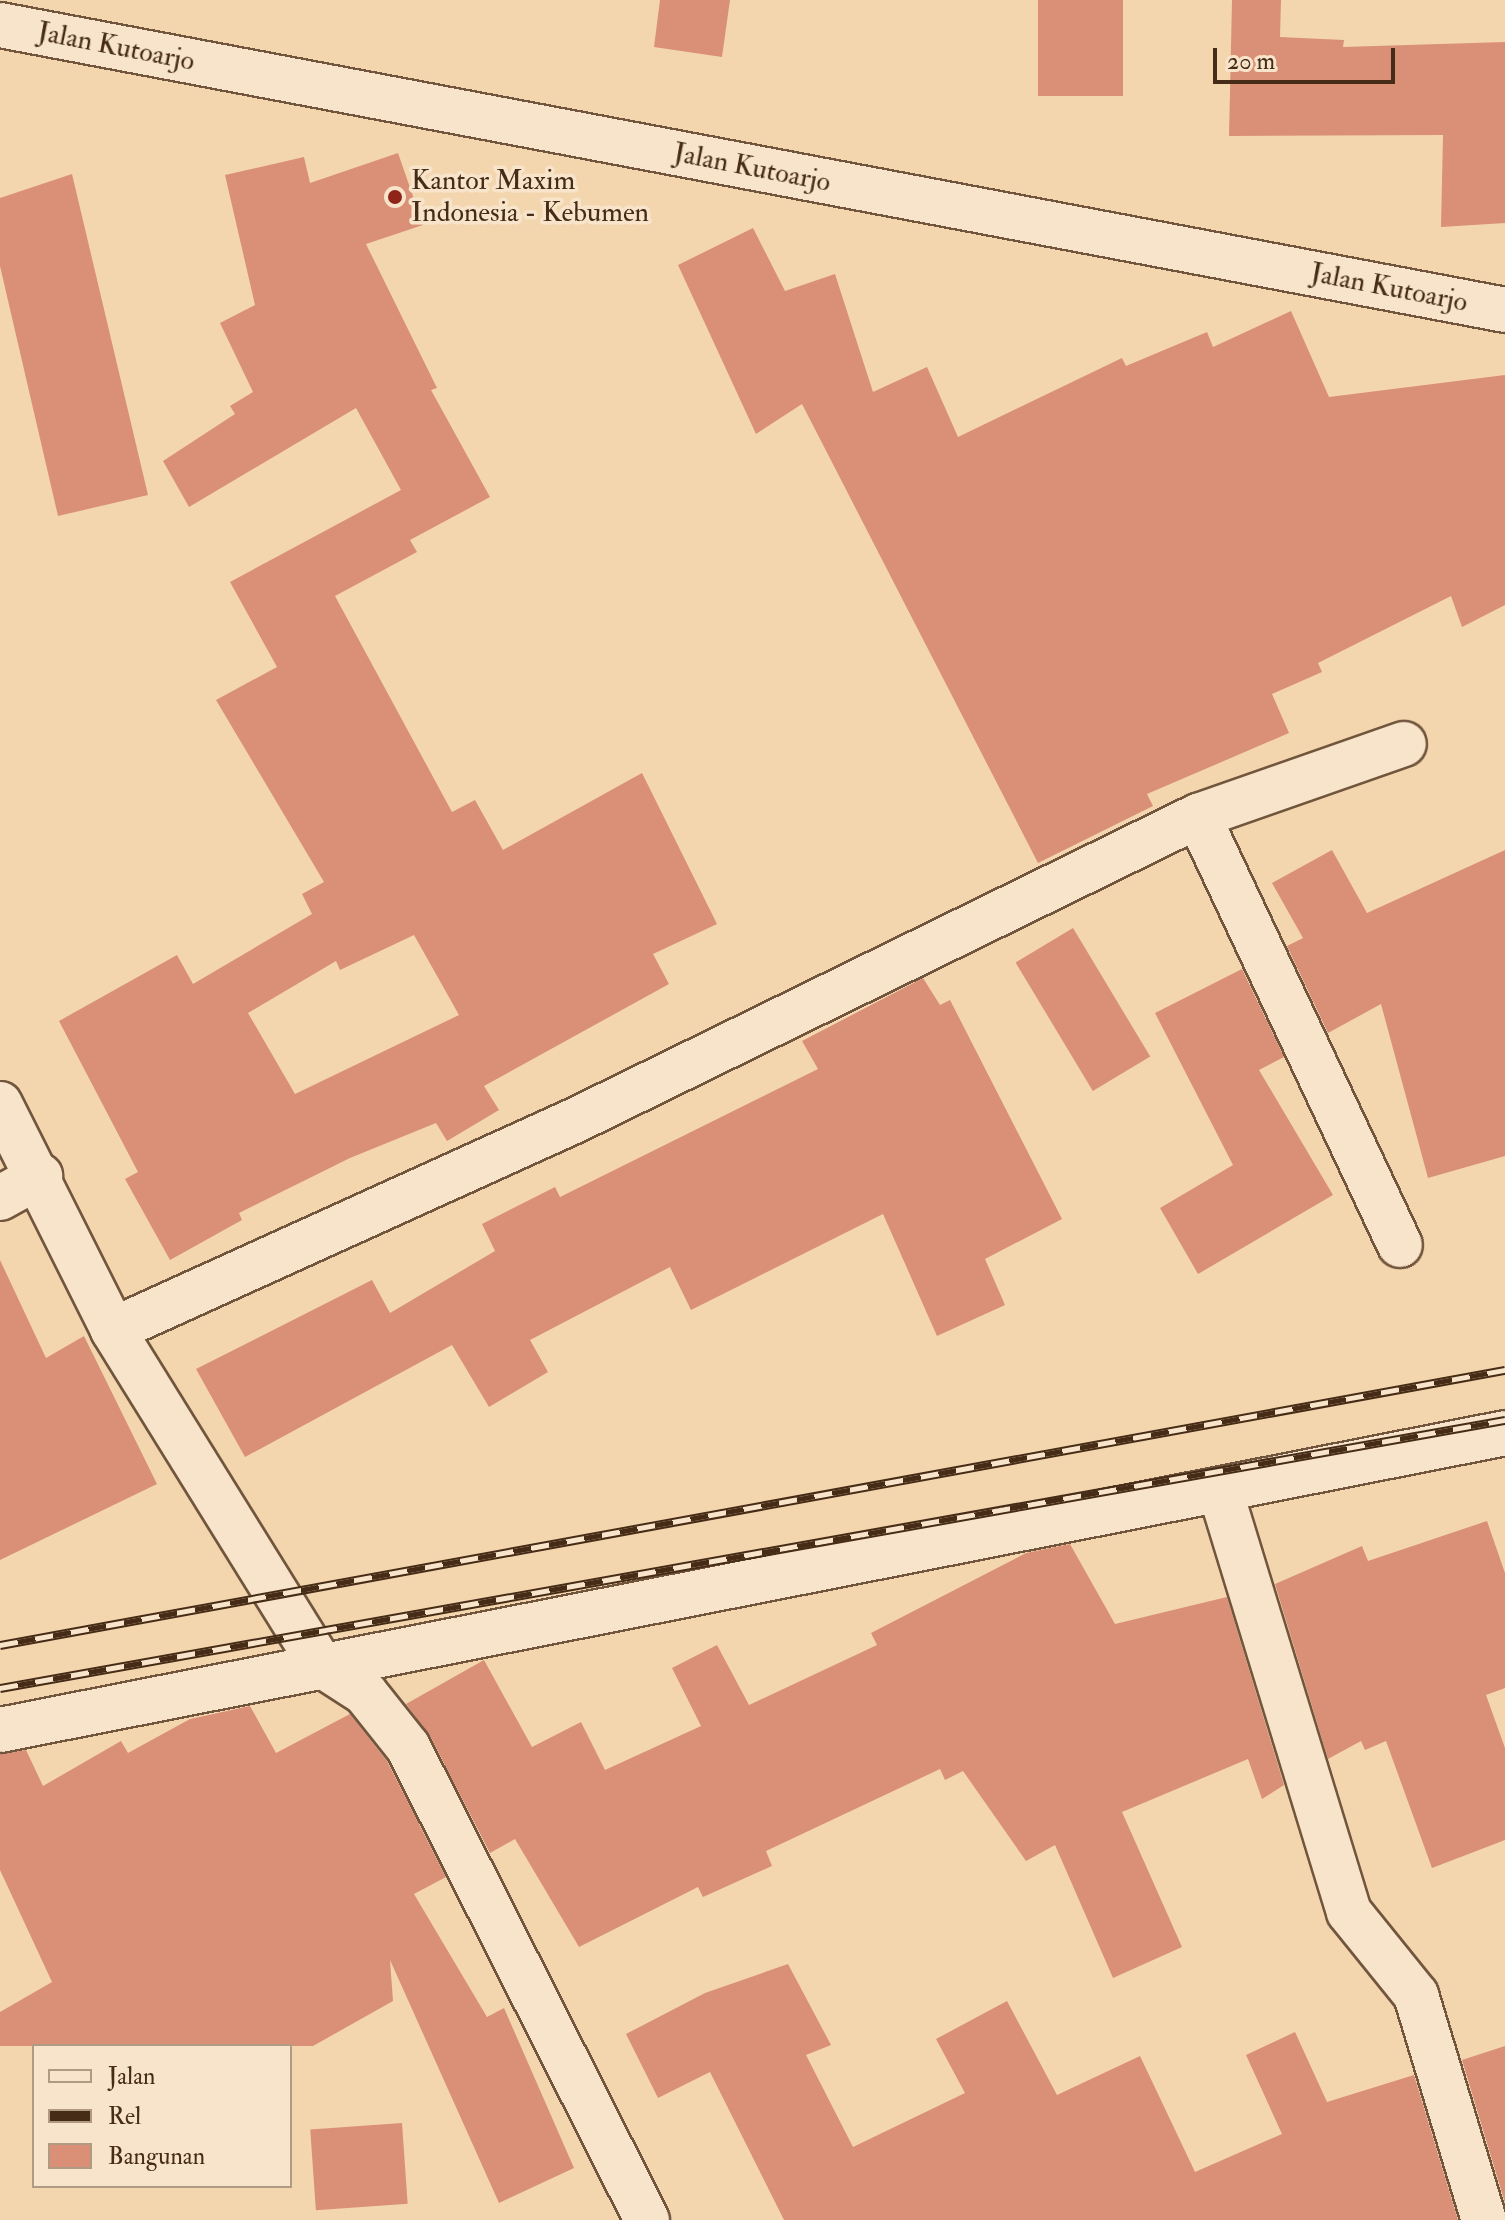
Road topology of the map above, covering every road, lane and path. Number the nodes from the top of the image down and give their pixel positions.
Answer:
1 (0, 25) edge
2 (1505, 310) edge
3 (1404, 744) dead end
4 (1198, 816) junction
5 (0, 1104) edge
6 (40, 1176) junction
7 (0, 1198) edge
8 (1400, 1245) dead end
9 (113, 1330) junction
10 (1505, 1433) edge
11 (1220, 1490) junction
12 (320, 1664) junction
13 (0, 1730) edge
14 (647, 2220) edge
15 (1484, 2220) edge

1 - 2 street, Jalan Kutoarjo
3 - 4 street
4 - 8 street
4 - 9 street
5 - 6 street
6 - 7 street
6 - 9 street
9 - 12 street
10 - 11 street
11 - 12 street
11 - 15 street
12 - 13 street
12 - 14 street

